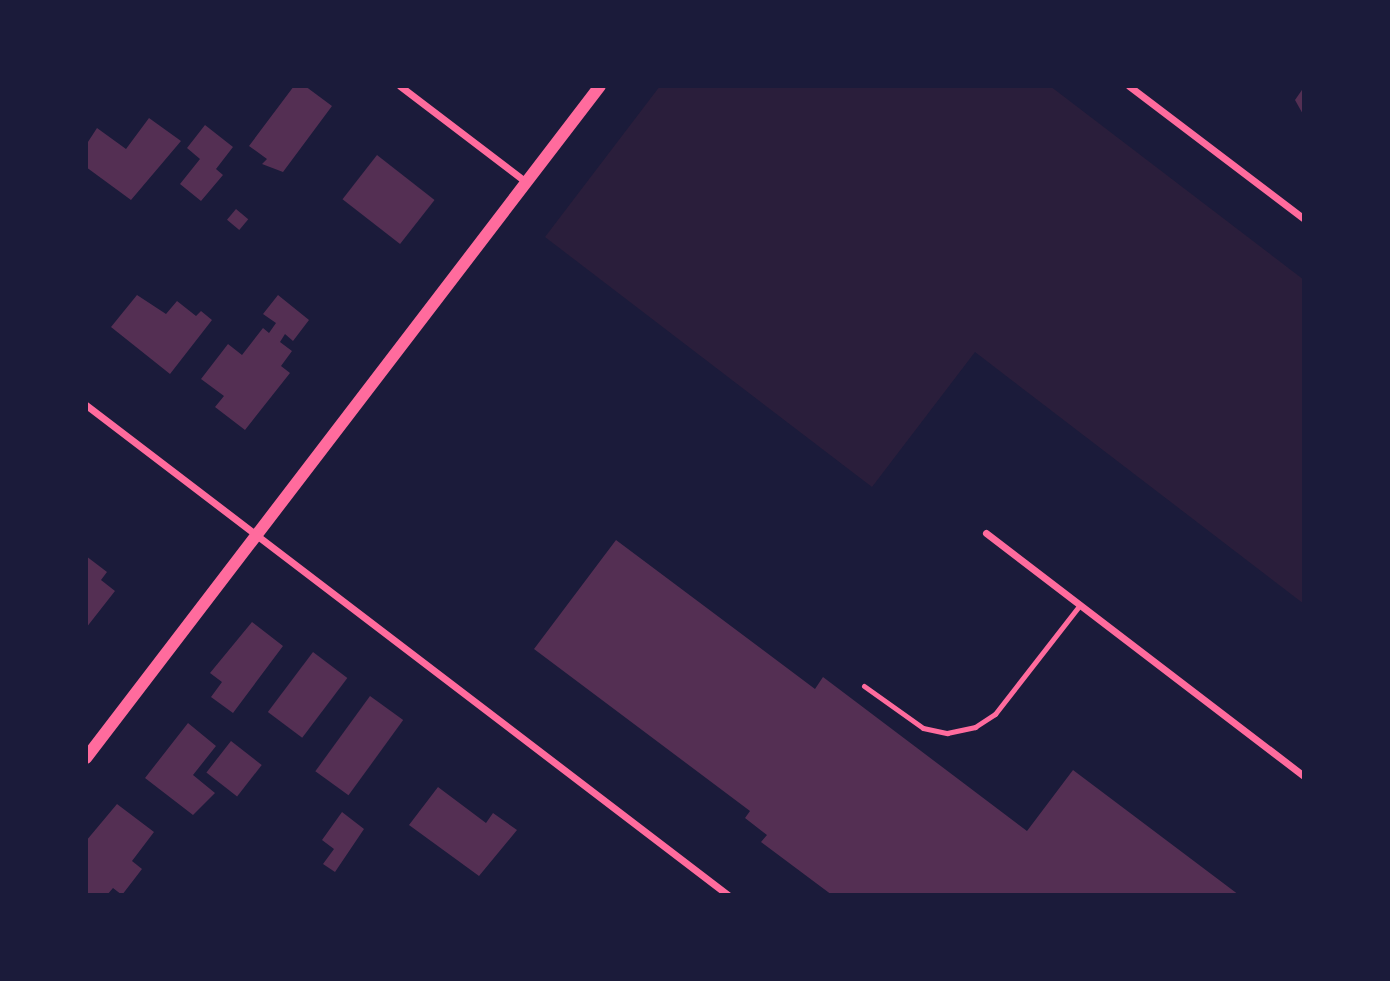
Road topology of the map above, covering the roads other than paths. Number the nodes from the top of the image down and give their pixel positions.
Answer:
1 (400, 86) edge
2 (600, 86) edge
3 (1129, 86) edge
4 (526, 182) junction
5 (1304, 219) edge
6 (86, 405) edge
7 (986, 533) dead end
8 (256, 536) junction
9 (1080, 605) junction
10 (864, 686) dead end
11 (86, 758) edge
12 (1304, 776) edge
13 (728, 895) edge

1 - 4 street
2 - 4 street
3 - 5 street
4 - 8 street
6 - 8 street
7 - 9 street
8 - 11 street
8 - 13 street
9 - 10 lane
9 - 12 street

